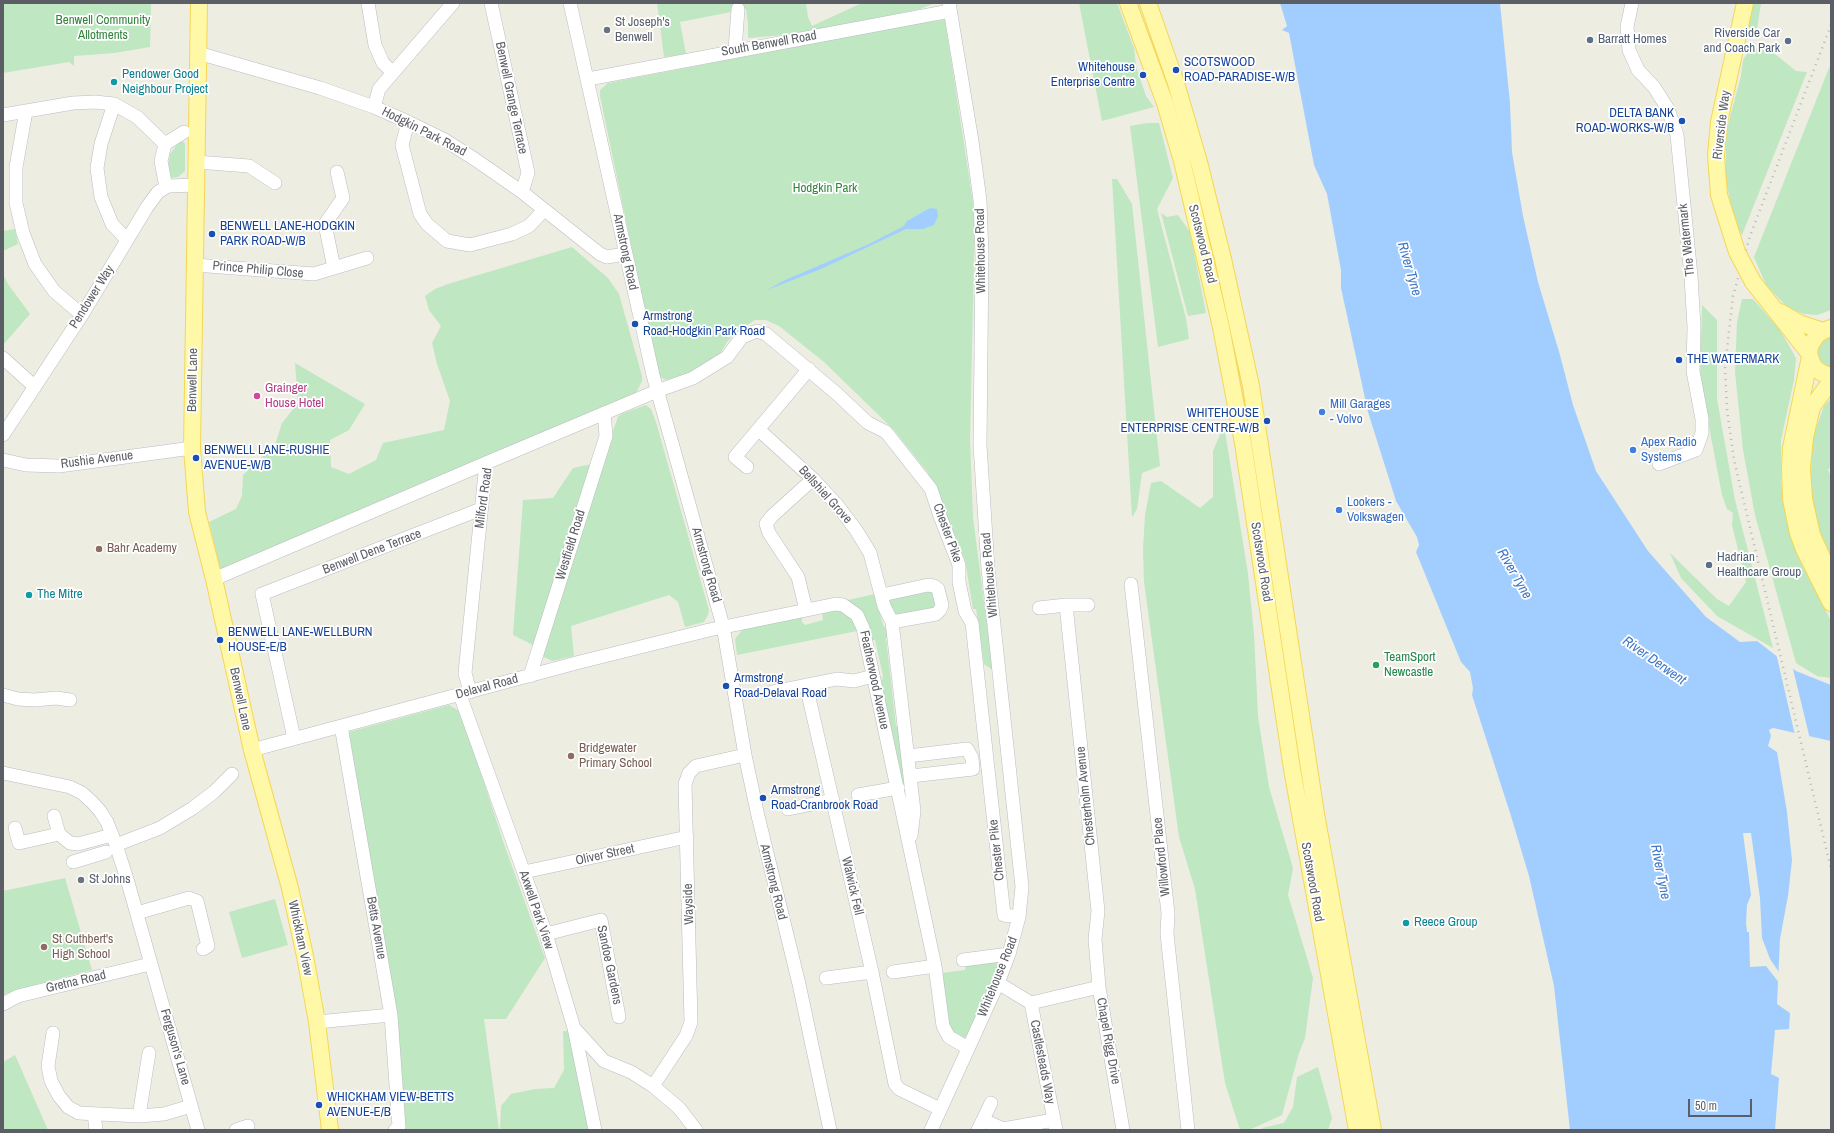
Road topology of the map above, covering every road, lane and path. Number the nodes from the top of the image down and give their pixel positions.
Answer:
1 (199, 3) edge
2 (368, 3) edge
3 (453, 3) edge
4 (491, 3) edge
5 (570, 3) edge
6 (1128, 3) edge
7 (1148, 3) edge
8 (1632, 3) edge
9 (1744, 3) edge
10 (949, 7) edge
11 (443, 8) edge
12 (738, 9) dead end
13 (735, 50) junction
14 (198, 53) junction
15 (392, 72) junction
16 (588, 79) junction
17 (114, 104) junction
18 (374, 107) junction
19 (26, 111) junction
20 (3, 115) edge
21 (408, 122) junction
22 (184, 132) dead end
23 (165, 144) junction
24 (196, 162) junction
25 (337, 172) dead end
26 (165, 182) dead end
27 (275, 183) dead end
28 (196, 185) junction
29 (522, 192) junction
30 (544, 210) junction
31 (127, 240) junction
32 (625, 254) junction
33 (367, 258) dead end
34 (195, 265) junction
35 (334, 268) junction
36 (1772, 307) junction
37 (82, 315) junction
38 (1828, 328) edge
39 (1810, 355) junction
40 (3, 358) edge
41 (809, 369) junction
42 (1831, 376) edge
43 (1831, 381) edge
44 (34, 387) junction
45 (657, 391) junction
46 (604, 413) junction
47 (759, 430) junction
48 (3, 435) edge
49 (192, 448) junction
50 (3, 460) edge
51 (486, 463) junction
52 (1659, 464) dead end
53 (747, 467) dead end
54 (813, 479) junction
55 (481, 509) junction
56 (1831, 577) edge
57 (214, 579) junction
58 (1131, 584) dead end
59 (882, 595) junction
60 (1831, 603) edge
61 (1066, 605) junction
62 (1088, 605) dead end
63 (1039, 608) dead end
64 (806, 610) junction
65 (892, 622) junction
66 (723, 626) junction
67 (530, 676) junction
68 (873, 676) junction
69 (806, 685) junction
70 (772, 692) dead end
71 (465, 694) junction
72 (3, 695) edge
73 (70, 700) dead end
74 (341, 726) junction
75 (294, 738) junction
76 (252, 750) junction
77 (745, 754) junction
78 (908, 756) junction
79 (3, 773) edge
80 (232, 774) dead end
81 (911, 776) junction
82 (898, 788) junction
83 (858, 795) dead end
84 (833, 800) junction
85 (788, 809) dead end
86 (54, 816) dead end
87 (16, 828) dead end
88 (59, 834) junction
89 (687, 837) junction
90 (82, 843) junction
91 (112, 844) junction
92 (910, 845) junction
93 (86, 858) junction
94 (73, 862) dead end
95 (524, 872) junction
96 (137, 913) junction
97 (1019, 917) junction
98 (546, 934) junction
99 (203, 949) dead end
100 (1010, 954) junction
101 (963, 960) dead end
102 (150, 964) junction
103 (935, 966) junction
104 (893, 972) dead end
105 (872, 974) junction
106 (826, 978) dead end
107 (998, 983) junction
108 (1099, 987) junction
109 (1030, 1003) junction
110 (3, 1004) edge
111 (391, 1015) junction
112 (619, 1017) dead end
113 (317, 1022) junction
114 (574, 1028) junction
115 (53, 1033) dead end
116 (968, 1048) junction
117 (148, 1053) dead end
118 (580, 1059) junction
119 (604, 1061) junction
120 (654, 1086) junction
121 (991, 1103) dead end
122 (191, 1106) junction
123 (940, 1109) junction
124 (94, 1114) junction
125 (139, 1116) junction
126 (981, 1125) edge
127 (1055, 1125) edge
128 (96, 1130) edge
129 (198, 1130) edge
130 (330, 1130) edge
131 (395, 1130) edge
132 (595, 1130) edge
133 (696, 1130) edge
134 (830, 1130) edge
135 (930, 1130) edge
136 (1123, 1130) edge
137 (1188, 1130) edge
138 (1357, 1130) edge
139 (1373, 1130) edge

1 - 14 main road, Benwell Lane
2 - 15 street
3 - 11 street
4 - 29 street, Benwell Grange Terrace
5 - 16 street, Armstrong Road
6 - 138 main road, Scotswood Road
7 - 139 main road, Scotswood Road
8 - 52 street, The Watermark
9 - 36 main road, Riverside Way, bridge
10 - 13 street, South Benwell Road
10 - 97 street, Whitehouse Road
11 - 15 street
12 - 13 street
13 - 16 street, South Benwell Road
14 - 18 street, Hodgkin Park Road
14 - 24 main road, Benwell Lane
15 - 18 street
16 - 32 street, Armstrong Road
17 - 19 street
17 - 23 street
17 - 31 street
18 - 21 street, Hodgkin Park Road
19 - 20 street
19 - 37 street
21 - 29 street, Hodgkin Park Road
21 - 30 street
22 - 23 street
23 - 26 street
24 - 27 street
24 - 28 main road, Benwell Lane
25 - 35 street
28 - 31 street, Pendower Way
28 - 34 main road, Benwell Lane
29 - 30 street, Hodgkin Park Road
30 - 32 street, Hodgkin Park Road
31 - 37 street, Pendower Way
32 - 45 street, Armstrong Road
33 - 35 street, Prince Philip Close
34 - 35 street, Prince Philip Close
34 - 49 main road, Benwell Lane
36 - 38 main road, Riverside Way
36 - 39 main road, Riverside Way
37 - 44 street, Pendower Way
38 - 39 main road
39 - 42 main road, Riverside Way
39 - 60 main road
40 - 44 street
41 - 45 street, Chester Pike
41 - 47 street
41 - 97 street, Chester Pike
43 - 56 main road
44 - 48 street, Pendower Way
45 - 46 street, Milford Road
45 - 66 street, Armstrong Road
46 - 51 street, Milford Road
46 - 67 street, Westfield Road
47 - 53 street
47 - 54 street, Bellshiel Grove
49 - 50 street, Rushie Avenue
49 - 57 main road, Benwell Lane
51 - 55 street, Milford Road
51 - 57 street
54 - 59 street, Bellshiel Grove
54 - 64 street
55 - 71 street, Milford Road
55 - 75 street, Benwell Dene Terrace
57 - 76 main road, Benwell Lane
58 - 137 street, Willowford Place
59 - 65 street, Featherwood Avenue
59 - 65 street
61 - 62 street
61 - 63 street
61 - 108 street, Chesterholm Avenue
64 - 66 street, Featherwood Avenue
64 - 68 street, Featherwood Avenue
65 - 78 street, Featherwood Avenue
66 - 67 street, Delaval Road
66 - 77 street, Armstrong Road
67 - 71 street, Delaval Road
68 - 69 street
68 - 82 street, Featherwood Avenue
69 - 70 street
69 - 84 street, Walwick Fell
71 - 74 street, Delaval Road
71 - 95 street, Axwell Park View
72 - 73 street
74 - 75 street, Delaval Road
74 - 111 street, Betts Avenue
75 - 76 street, Delaval Road
76 - 113 main road, Whickham View
77 - 89 street, Wayside
77 - 134 street, Armstrong Road
78 - 81 street, Featherwood Avenue
78 - 81 street
79 - 91 street, Ferguson's Lane
80 - 91 street
81 - 92 street, Featherwood Avenue
82 - 83 street
82 - 92 street, Featherwood Avenue
84 - 85 street
84 - 105 street, Walwick Fell
86 - 88 street
87 - 88 street
88 - 90 street
89 - 95 street, Oliver Street
89 - 120 street, Wayside
90 - 91 street
90 - 93 street
91 - 93 street
91 - 96 street, Ferguson's Lane
92 - 103 street, Featherwood Avenue
93 - 94 street
95 - 98 street, Axwell Park View
96 - 99 street
96 - 102 street, Ferguson's Lane
97 - 100 street, Whitehouse Road
98 - 112 street, Sandoe Gardens
98 - 114 street, Axwell Park View
100 - 101 street
100 - 107 street, Whitehouse Road
102 - 110 street, Gretna Road
102 - 122 street, Ferguson's Lane
103 - 104 street
103 - 116 street, Featherwood Avenue
105 - 106 street
105 - 123 street, Walwick Fell
107 - 109 street
107 - 116 street, Whitehouse Road
108 - 109 street, Chapel Rigg Drive
108 - 136 street, Chapel Rigg Drive
109 - 127 street, Castlesteads Way
111 - 113 street
111 - 131 street, Betts Avenue
113 - 130 main road, Whickham View
114 - 118 street, Axwell Park View
114 - 119 street
115 - 124 street
116 - 123 street, Whitehouse Road
117 - 125 street
118 - 119 street
118 - 132 street, Axwell Park View
119 - 120 street
120 - 133 street
121 - 126 street
122 - 125 street
122 - 129 street, Ferguson's Lane
123 - 135 street, Whitehouse Road
124 - 125 street
124 - 128 street
126 - 127 street, Castlesteads Way

